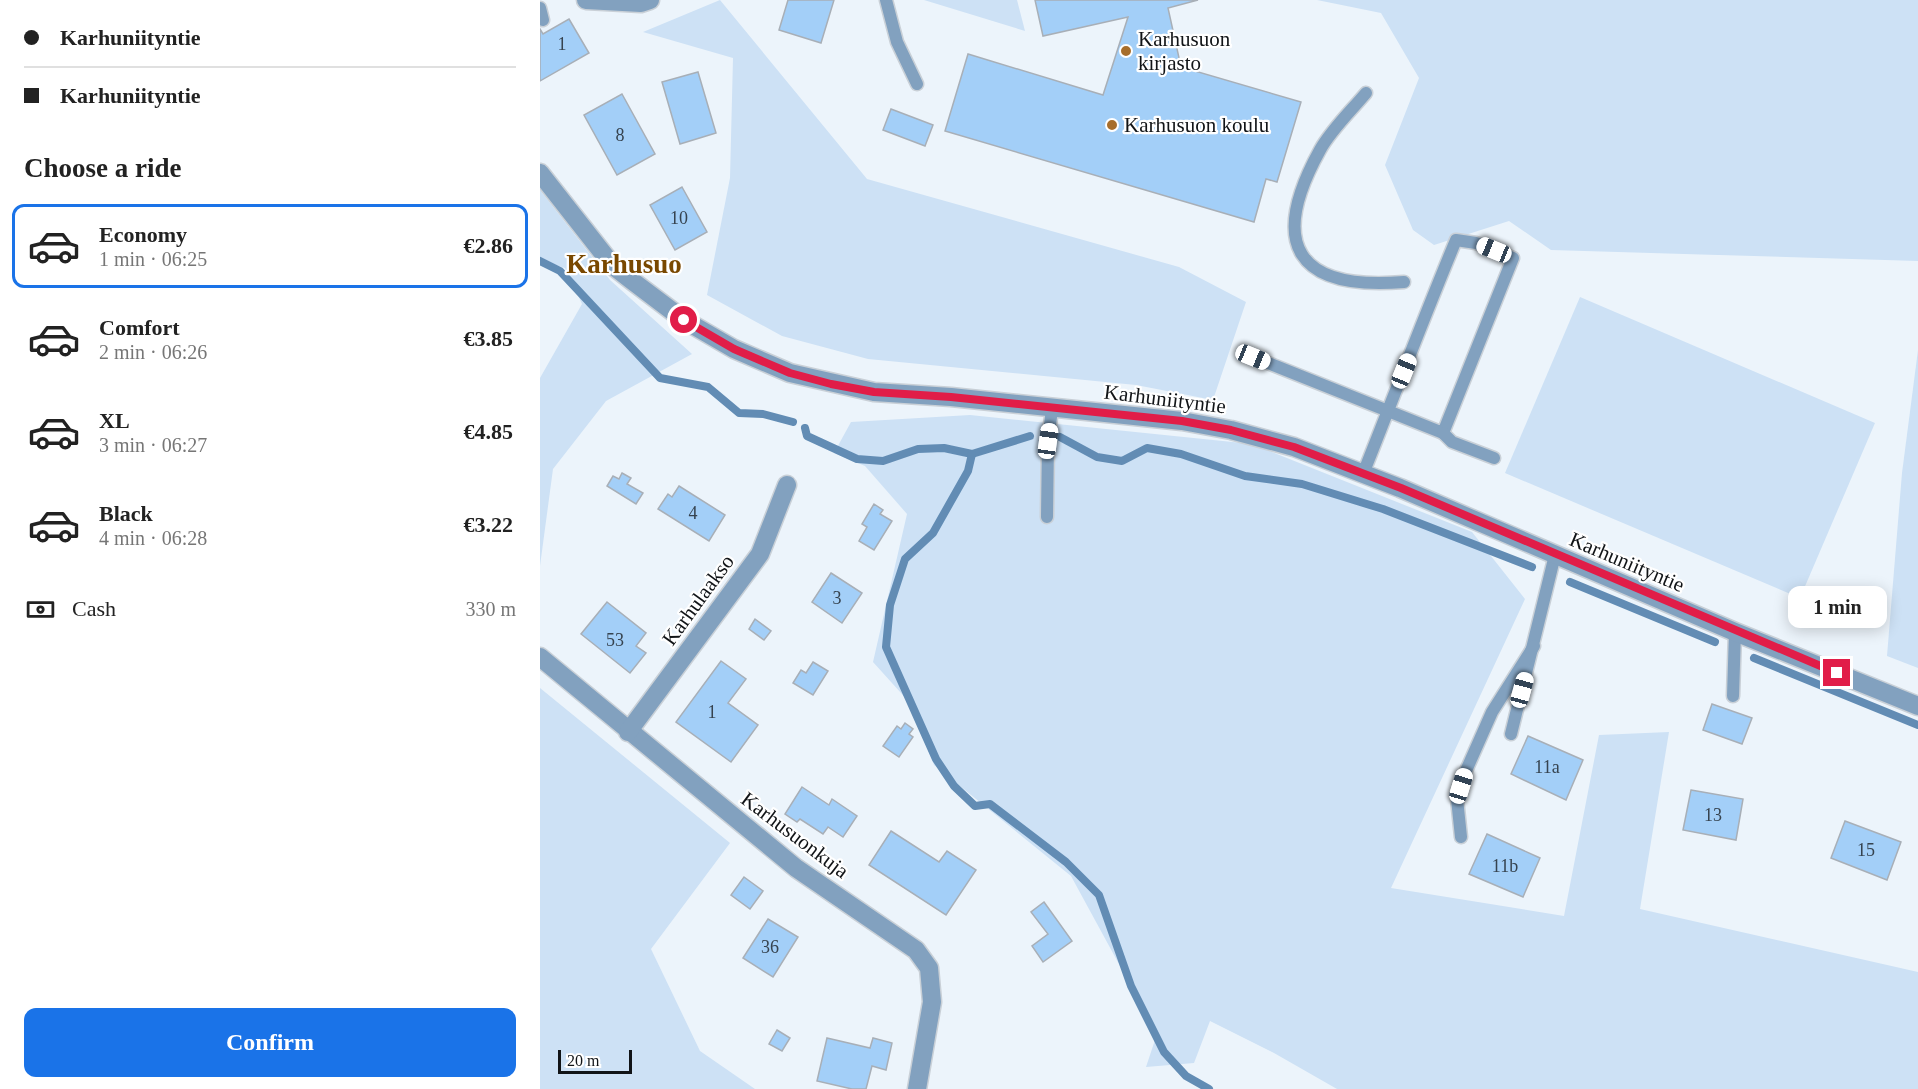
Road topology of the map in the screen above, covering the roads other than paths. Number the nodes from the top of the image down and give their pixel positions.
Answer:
1 (586, 0) edge
2 (650, 0) edge
3 (886, 0) edge
4 (917, 84) dead end
5 (1366, 93) dead end
6 (540, 173) edge
7 (1404, 282) dead end
8 (1253, 357) dead end
9 (1052, 409) junction
10 (1388, 411) junction
11 (1443, 433) junction
12 (1494, 458) dead end
13 (1363, 474) junction
14 (788, 485) dead end
15 (1047, 517) dead end
16 (1555, 555) junction
17 (1735, 632) junction
18 (1534, 646) junction
19 (540, 657) edge
20 (1733, 696) dead end
21 (1918, 706) edge
22 (628, 732) junction
23 (1511, 734) dead end
24 (1461, 837) dead end
25 (917, 1089) edge

1 - 2 street
3 - 4 lane
5 - 7 lane
6 - 9 street, Karhuniityntie
8 - 10 lane
9 - 13 street, Karhuniityntie
9 - 15 lane
10 - 11 lane
10 - 11 lane
10 - 13 lane
11 - 12 lane
13 - 16 street, Karhuniityntie
14 - 22 street, Karhulaakso
16 - 17 street, Karhuniityntie
16 - 18 lane
17 - 20 lane
17 - 21 street, Karhuniityntie
18 - 23 lane
18 - 24 lane
19 - 22 street, Karhusuonkuja
22 - 25 street, Karhusuonkuja

